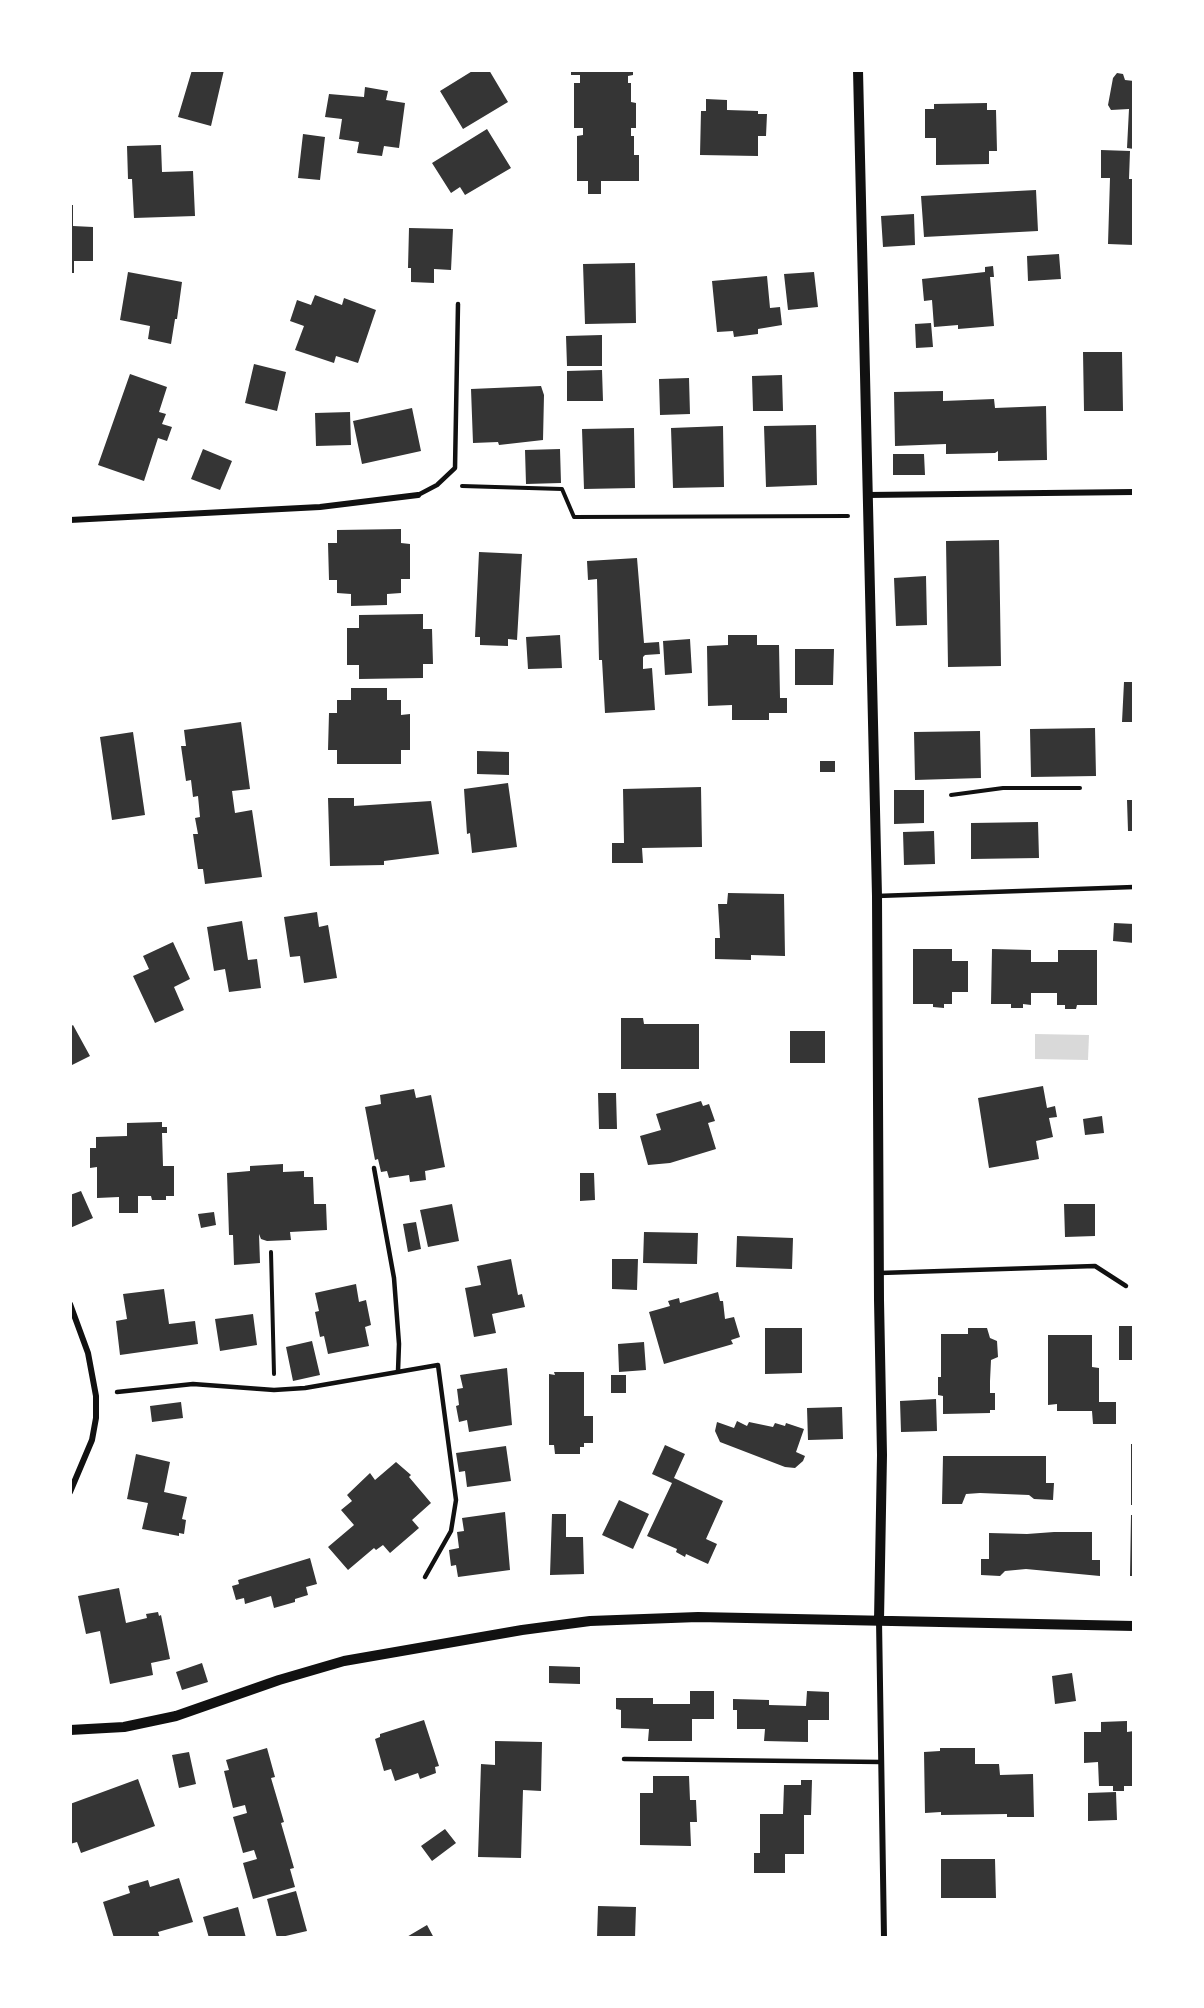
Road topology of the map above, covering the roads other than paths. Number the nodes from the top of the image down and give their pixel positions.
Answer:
1 (858, 70) edge
2 (458, 304) dead end
3 (1134, 492) edge
4 (418, 495) joint
5 (867, 495) junction
6 (70, 520) edge
7 (1134, 888) edge
8 (877, 896) junction
9 (374, 1168) dead end
10 (879, 1274) junction
11 (1126, 1286) dead end
12 (70, 1304) edge
13 (398, 1371) junction
14 (117, 1392) dead end
15 (70, 1492) edge
16 (424, 1577) dead end
17 (879, 1620) junction
18 (1134, 1626) edge
19 (70, 1730) edge
20 (624, 1759) dead end
21 (881, 1761) junction
22 (884, 1938) edge

1 - 5 street
2 - 4 lane
3 - 5 street
4 - 6 street
5 - 8 street
7 - 8 lane
8 - 10 street
9 - 13 lane
10 - 11 lane
10 - 17 street
12 - 15 street
13 - 14 lane
13 - 16 lane
17 - 18 street
17 - 19 street
17 - 21 street
20 - 21 lane
21 - 22 street

